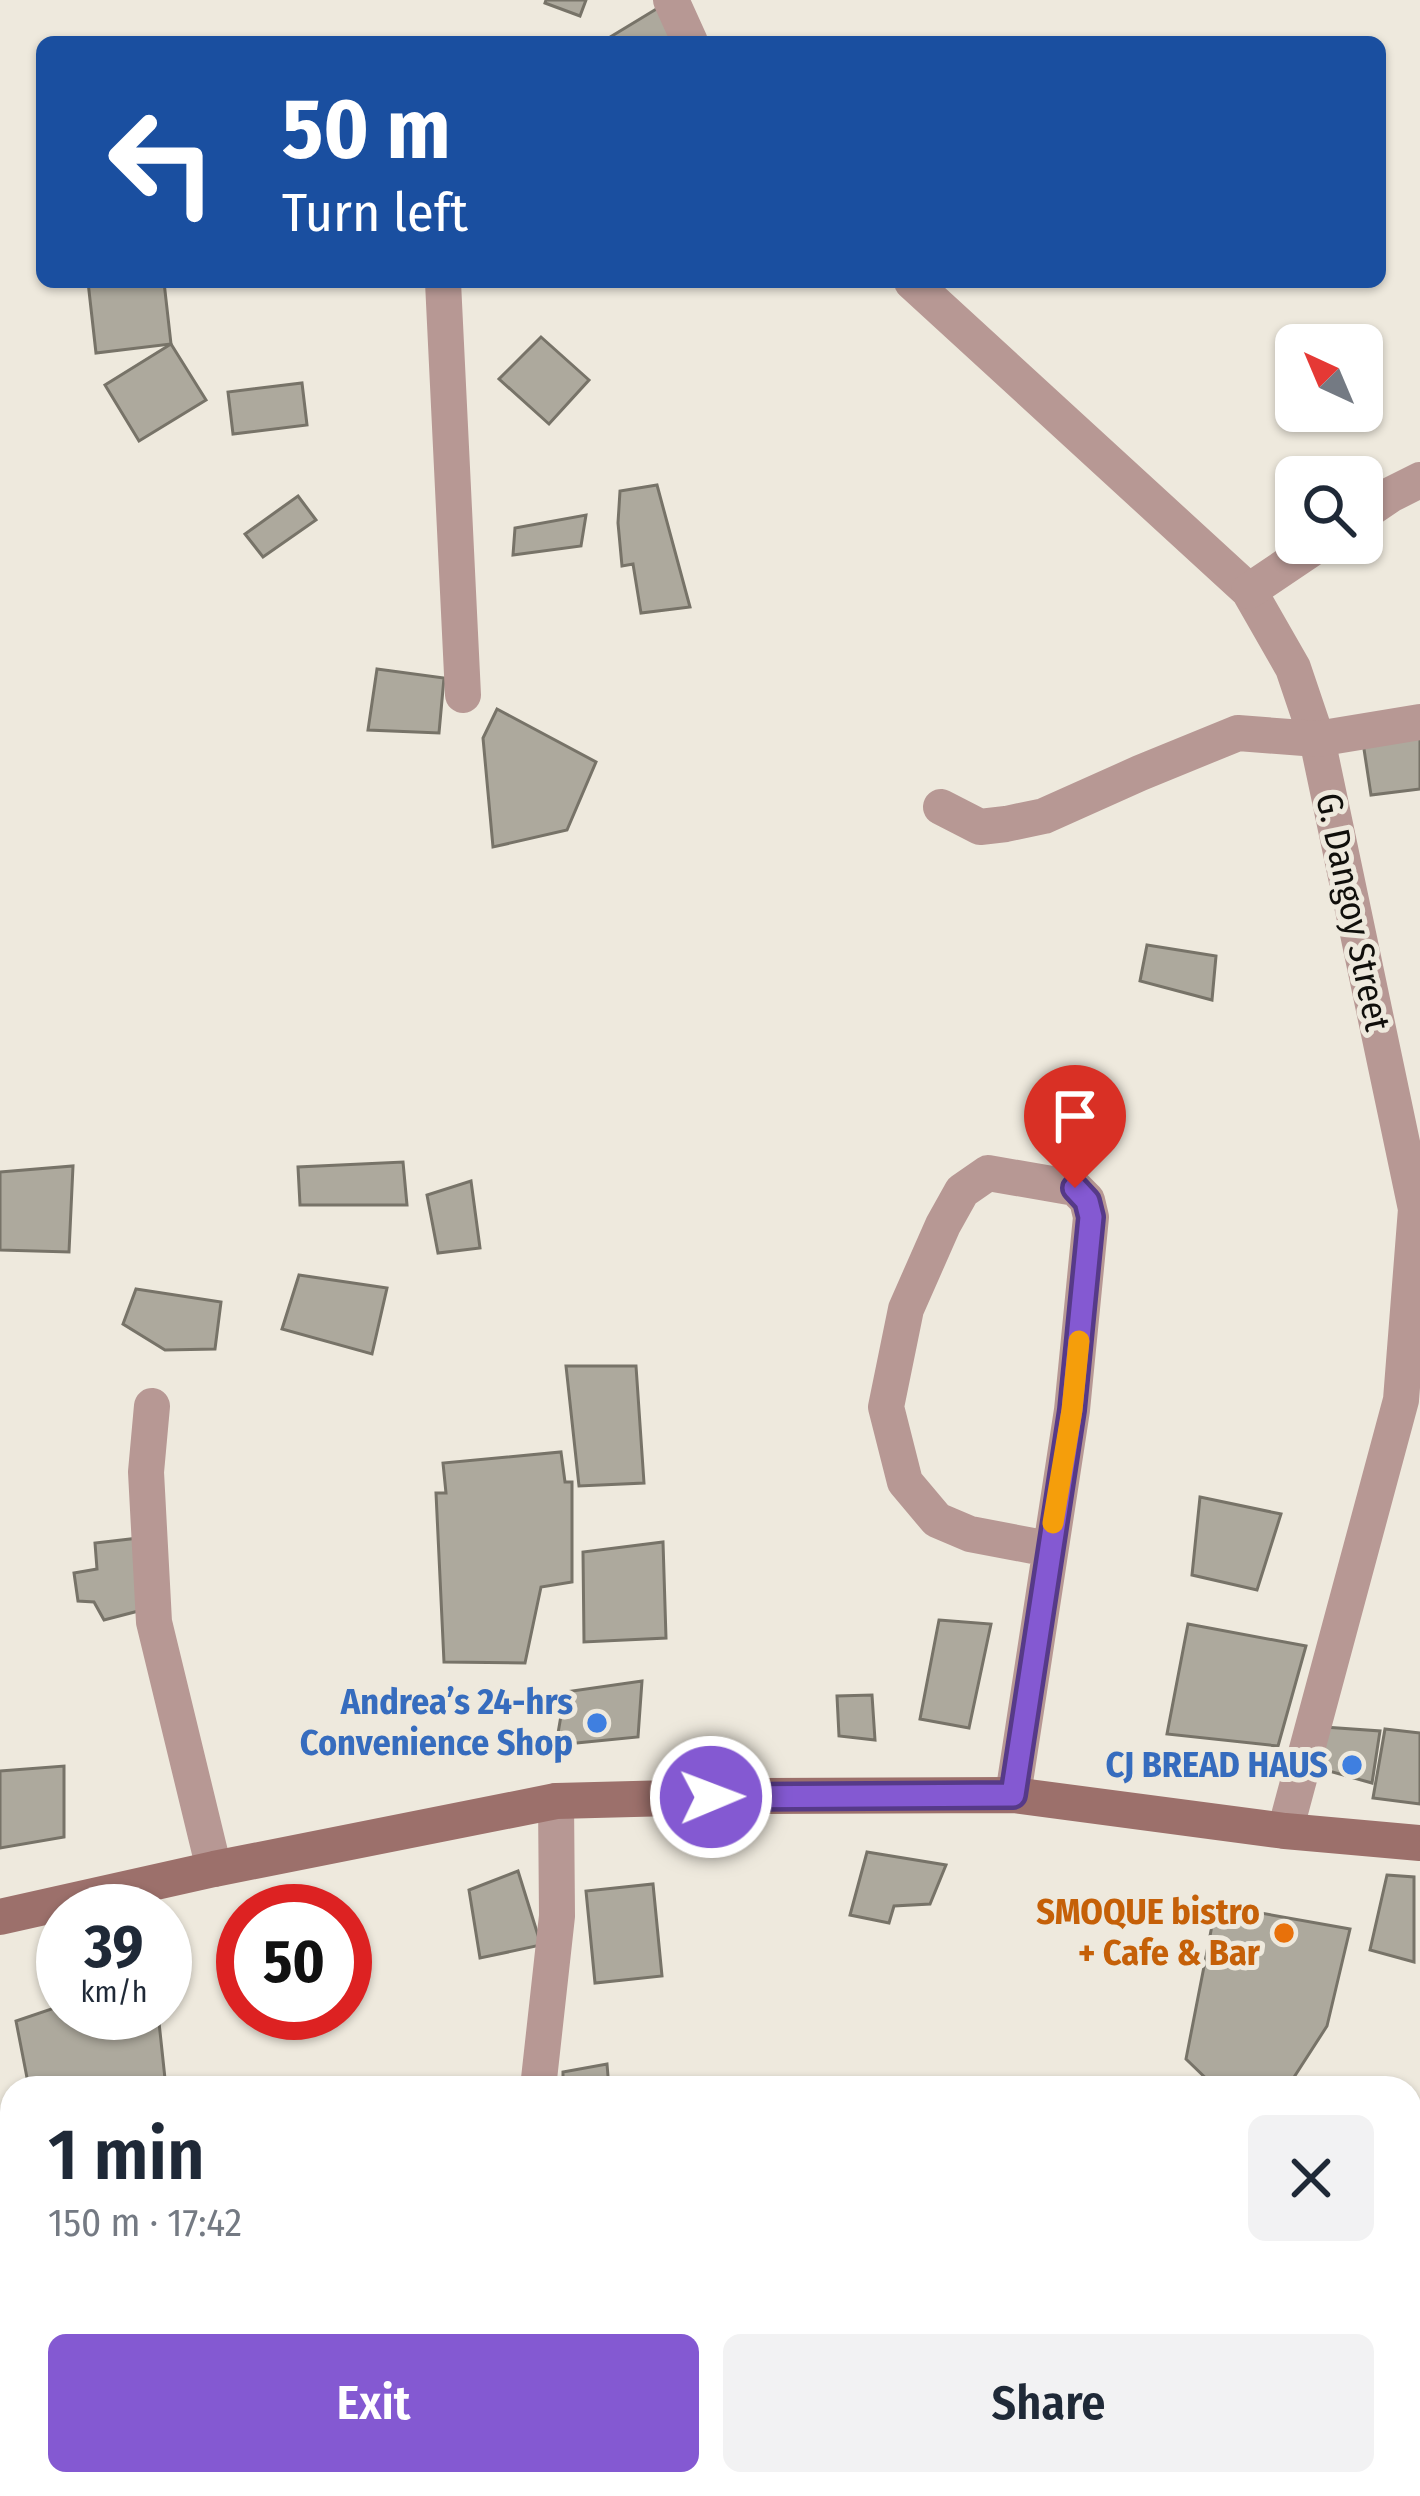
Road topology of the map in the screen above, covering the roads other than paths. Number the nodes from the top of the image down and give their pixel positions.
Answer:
1 (671, 0) edge
2 (687, 36) edge
3 (443, 288) edge
4 (919, 288) edge
5 (1420, 480) edge
6 (1383, 500) edge
7 (1289, 564) edge
8 (1249, 591) junction
9 (463, 694) dead end
10 (1420, 722) edge
11 (1317, 739) junction
12 (941, 807) dead end
13 (152, 1406) dead end
14 (1049, 1549) junction
15 (1013, 1795) junction
16 (556, 1801) junction
17 (1285, 1831) junction
18 (1420, 1843) edge
19 (214, 1869) junction
20 (0, 1917) edge
21 (539, 2076) edge

1 - 2 street
3 - 9 street
4 - 8 street, G. Dangoy Street
5 - 6 street
7 - 8 street
8 - 11 street, G. Dangoy Street
10 - 11 street
11 - 12 street
11 - 17 street, G. Dangoy Street
13 - 19 street
14 - 14 street
14 - 15 street
15 - 16 main road
15 - 17 main road
16 - 19 main road
16 - 21 street
17 - 18 main road
19 - 20 main road

